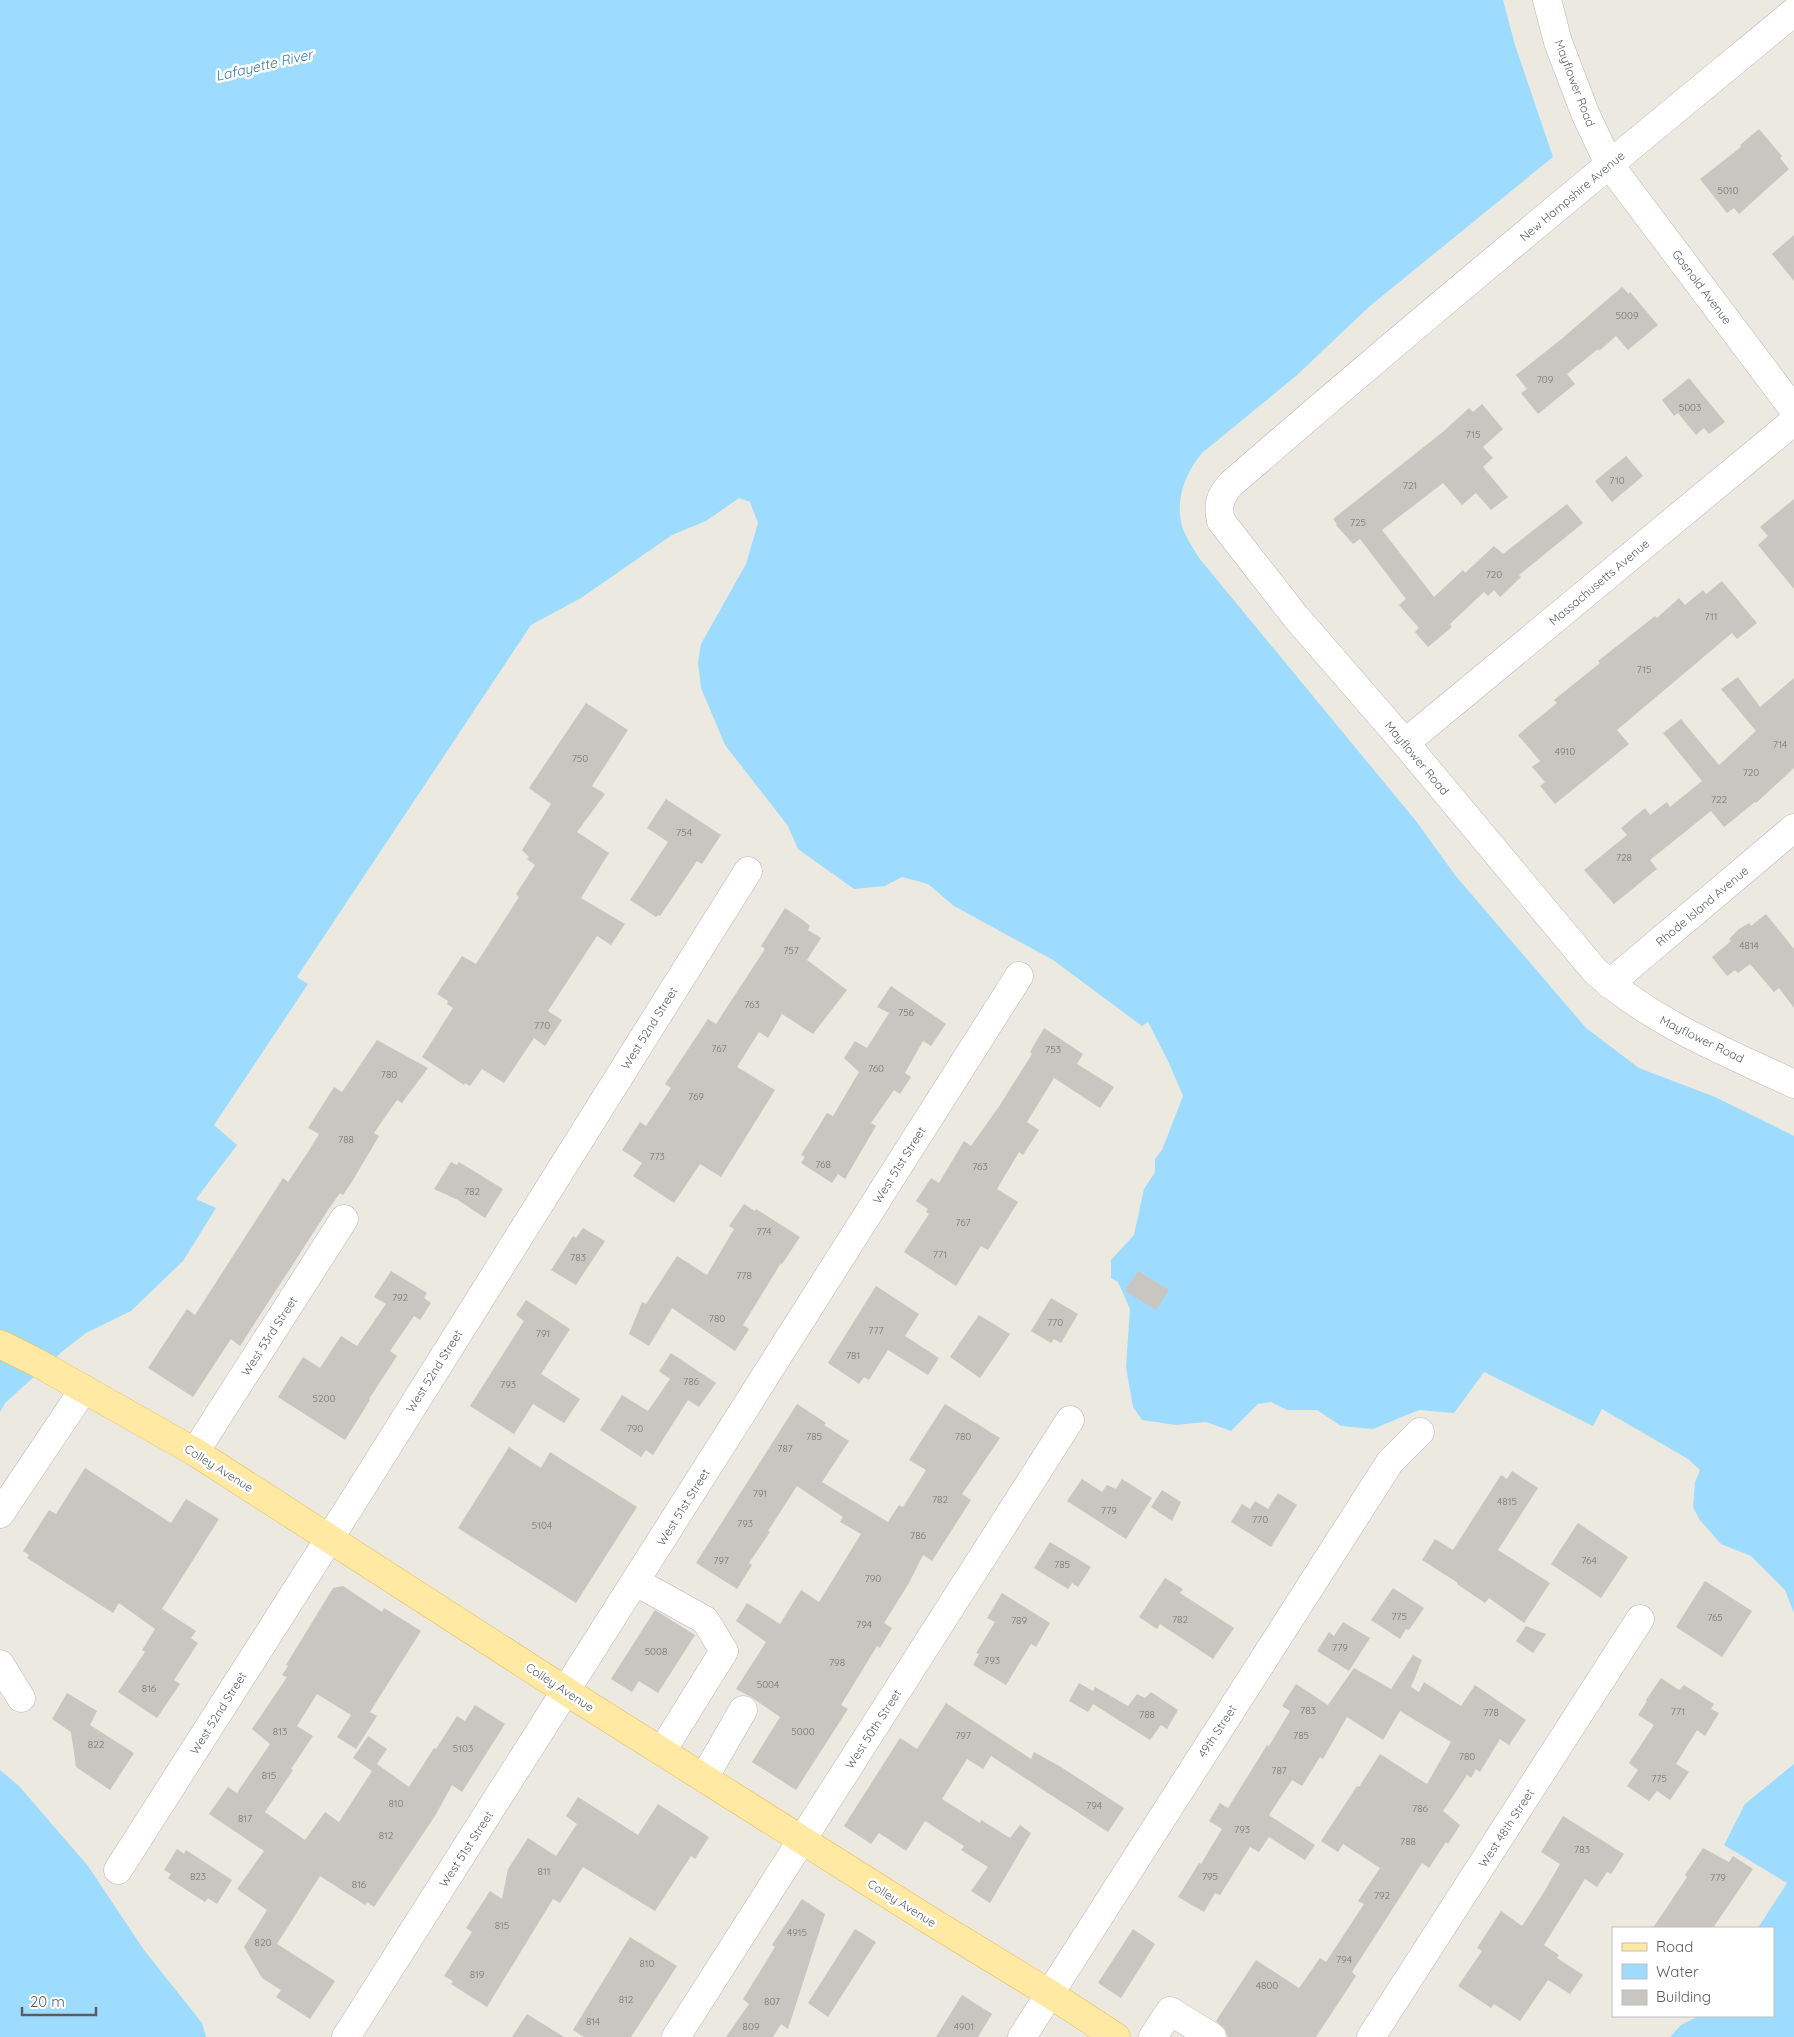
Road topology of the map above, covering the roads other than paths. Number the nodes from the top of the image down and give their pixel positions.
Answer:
1 (1547, 0) edge
2 (1794, 12) edge
3 (1609, 164) junction
4 (1351, 381) joint
5 (1794, 410) edge
6 (1794, 421) edge
7 (1405, 743) junction
8 (1794, 828) edge
9 (748, 871) dead end
10 (1019, 976) dead end
11 (1609, 984) junction
12 (1794, 1084) edge
13 (344, 1220) dead end
14 (0, 1344) edge
15 (84, 1390) junction
16 (1070, 1420) dead end
17 (1420, 1432) dead end
18 (195, 1452) junction
19 (0, 1514) edge
20 (329, 1538) junction
21 (636, 1582) junction
22 (1640, 1619) dead end
23 (0, 1664) edge
24 (567, 1691) junction
25 (21, 1698) dead end
26 (743, 1710) dead end
27 (662, 1751) junction
28 (704, 1778) junction
29 (802, 1839) junction
30 (118, 1870) dead end
31 (1050, 1994) junction
32 (346, 2037) edge
33 (676, 2037) edge
34 (1022, 2037) edge
35 (1116, 2037) edge
36 (1153, 2037) edge
37 (1212, 2037) edge
38 (1371, 2037) edge

1 - 3 street, Mayflower Road
2 - 3 street, New Hampshire Avenue
3 - 4 street, New Hampshire Avenue
3 - 5 street, Gosnold Avenue
4 - 7 street, Mayflower Road
6 - 7 street, Massachusetts Avenue
7 - 11 street, Mayflower Road
8 - 11 street, Rhode Island Avenue
9 - 20 street, West 52nd Street
10 - 21 street, West 51st Street
11 - 12 street, Mayflower Road
13 - 18 street, West 53rd Street
14 - 15 main road, Colley Avenue
15 - 18 main road, Colley Avenue
15 - 19 street
16 - 29 street, West 50th Street
17 - 31 street, 49th Street
18 - 20 main road, Colley Avenue
20 - 24 main road, Colley Avenue
20 - 30 street, West 52nd Street
21 - 24 street, West 51st Street
21 - 27 street
22 - 38 street, West 48th Street
23 - 25 street
24 - 27 main road, Colley Avenue
24 - 32 street, West 51st Street
26 - 28 street
27 - 28 main road, Colley Avenue
28 - 29 main road, Colley Avenue
29 - 31 main road, Colley Avenue
29 - 33 street, West 50th Street
31 - 34 street, 49th Street
31 - 35 main road, Colley Avenue
36 - 37 street

